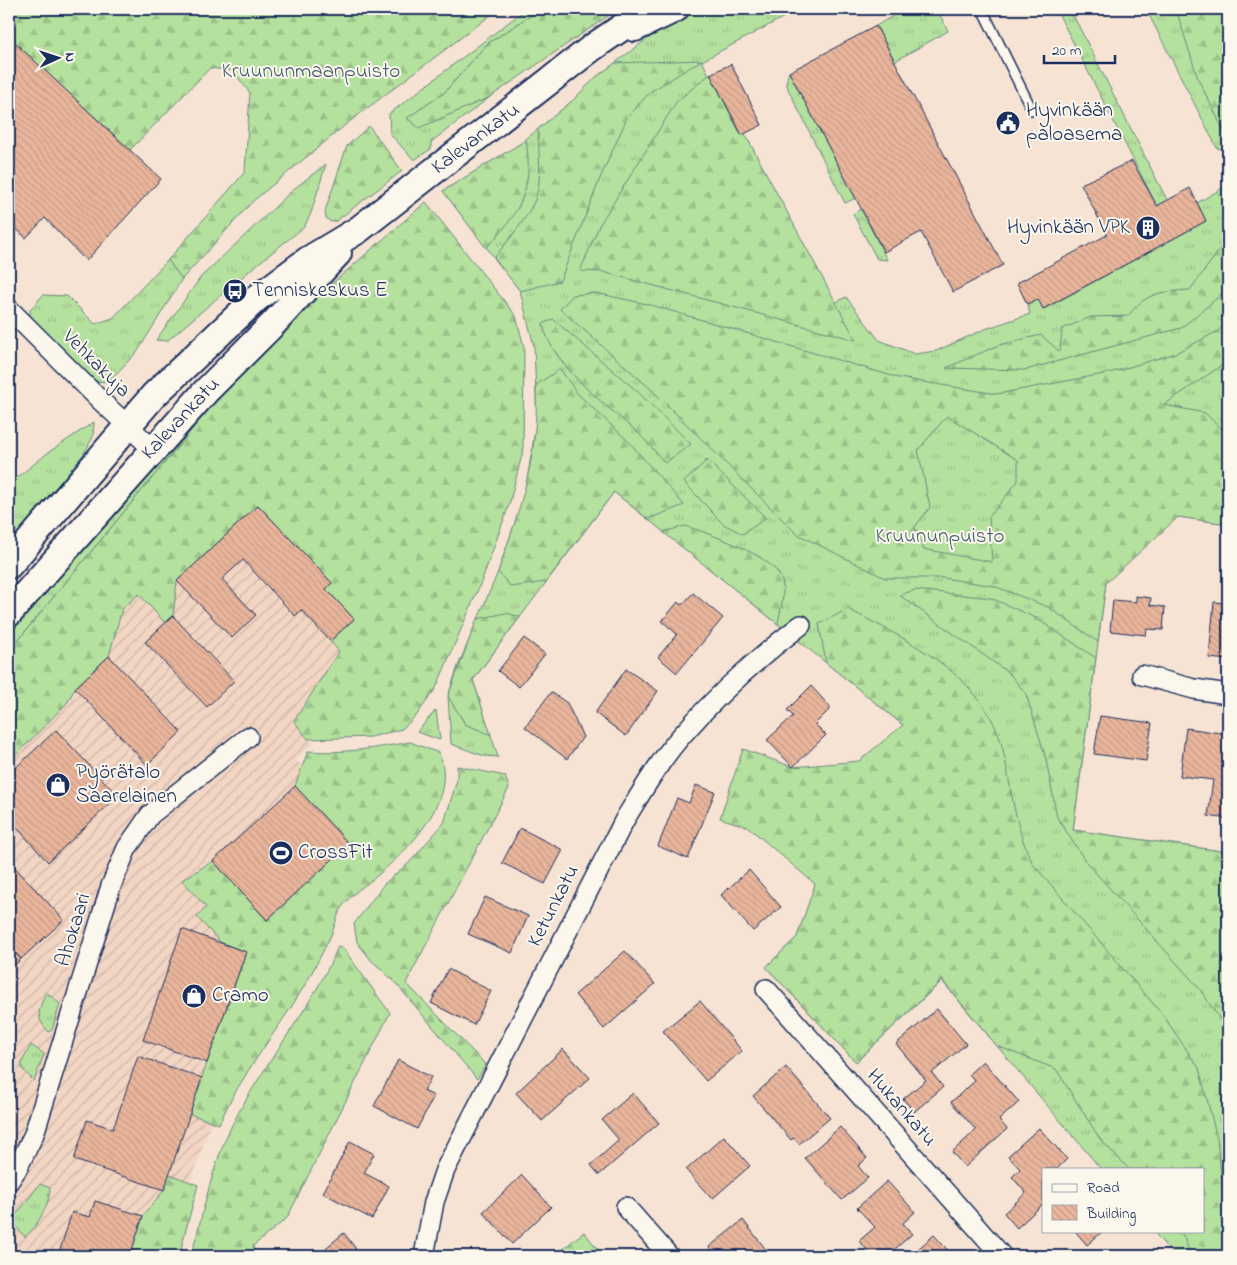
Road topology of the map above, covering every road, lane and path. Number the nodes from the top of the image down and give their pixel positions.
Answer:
1 (649, 9) edge
2 (675, 9) edge
3 (982, 9) edge
4 (594, 47) junction
5 (1032, 110) dead end
6 (358, 230) junction
7 (9, 309) edge
8 (127, 426) junction
9 (153, 449) junction
10 (9, 565) edge
11 (9, 613) edge
12 (801, 625) dead end
13 (1142, 675) dead end
14 (1228, 694) edge
15 (248, 737) dead end
16 (766, 990) dead end
17 (9, 1181) edge
18 (626, 1208) dead end
19 (424, 1256) edge
20 (670, 1256) edge
21 (1002, 1256) edge

1 - 4 main road, Kalevankatu
2 - 4 main road, Kalevankatu
3 - 5 lane
4 - 6 main road, Kalevankatu
6 - 8 main road, Kalevankatu
6 - 9 main road, Kalevankatu
7 - 8 street, Vehkakuja
8 - 9 street, Vehkakuja
8 - 10 main road, Kalevankatu
9 - 11 main road, Kalevankatu
12 - 19 street, Ketunkatu
13 - 14 street
15 - 17 street, Ahokaari
16 - 21 street, Hukankatu
18 - 20 street

